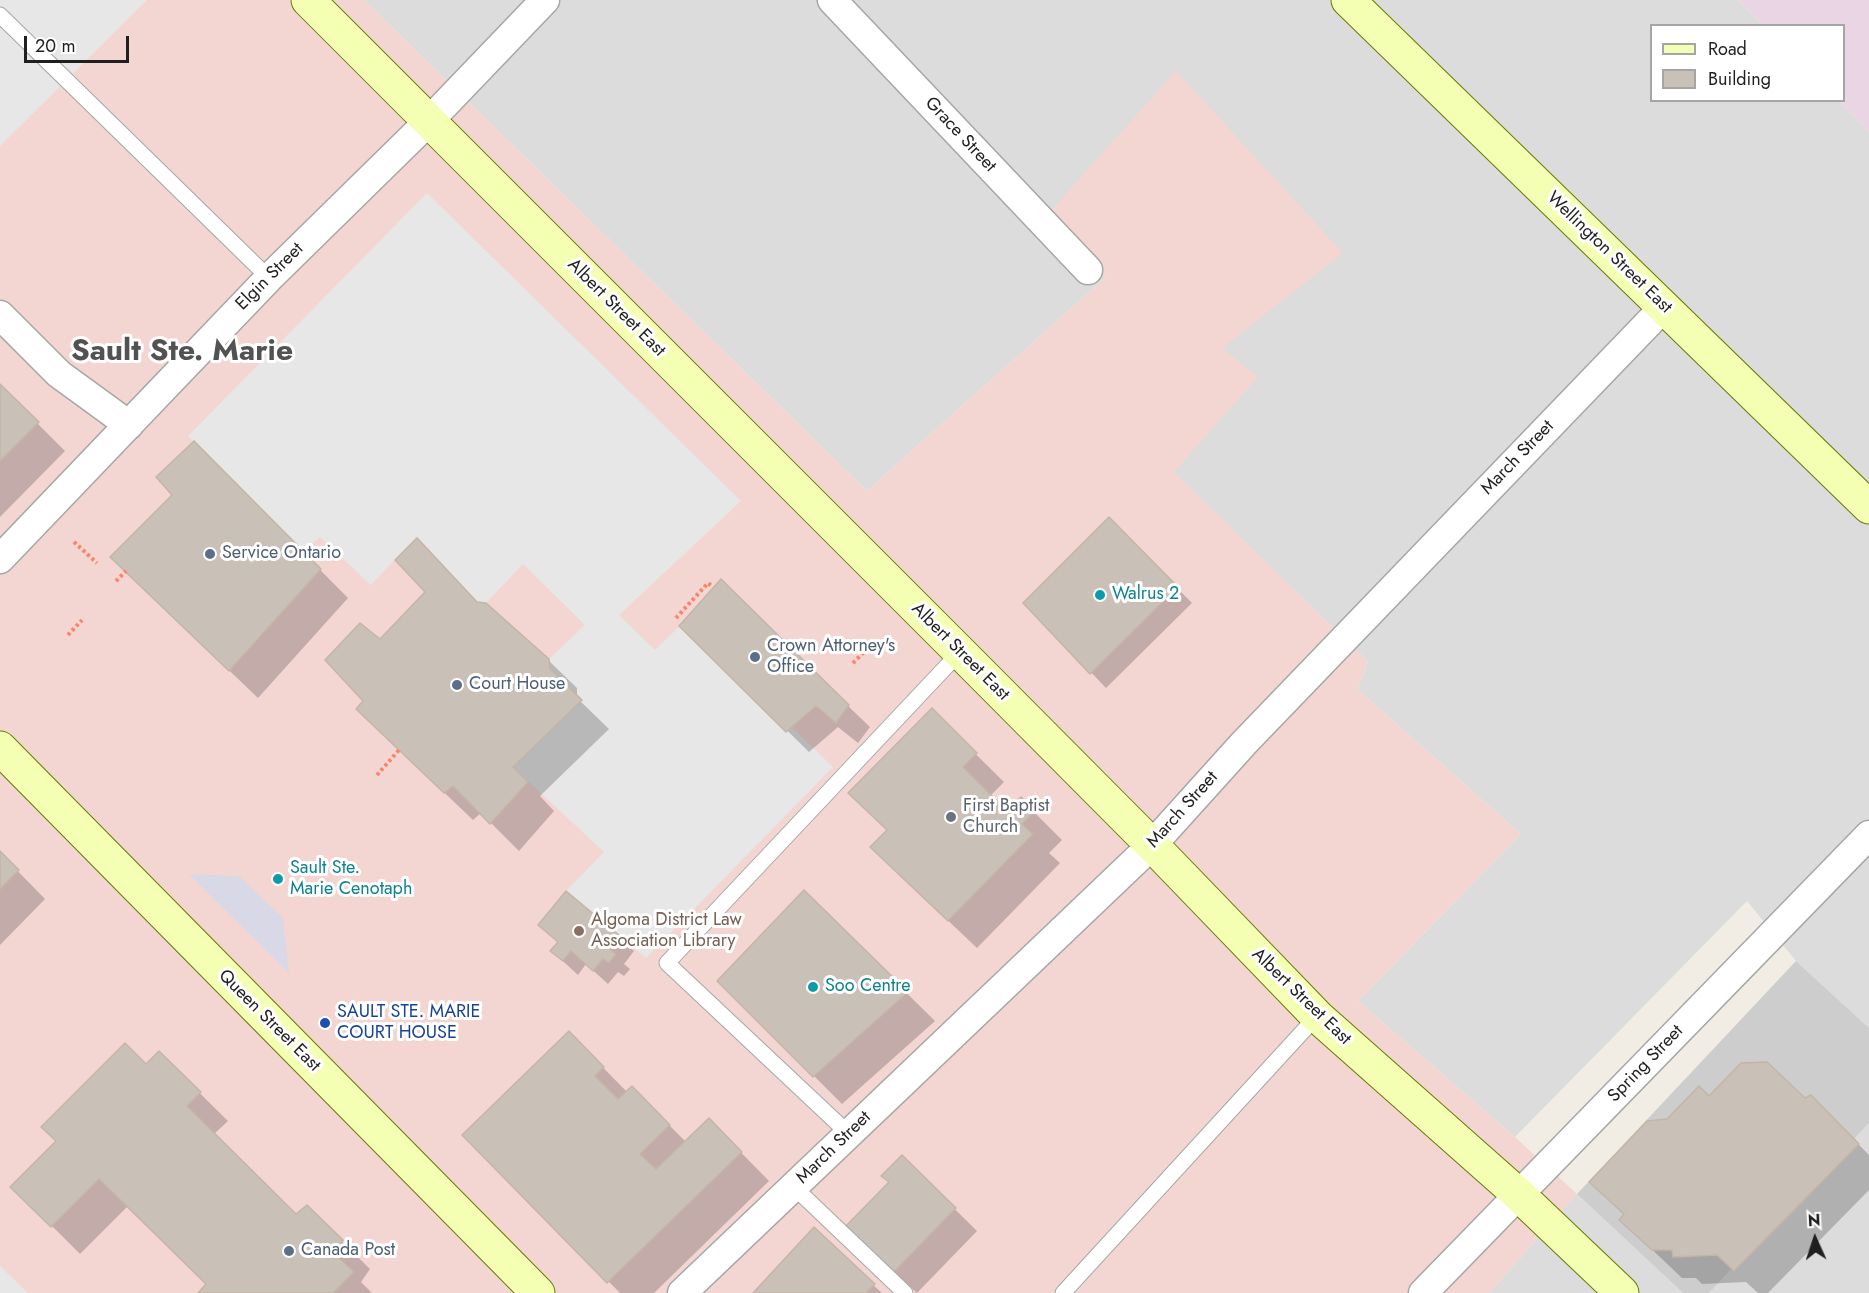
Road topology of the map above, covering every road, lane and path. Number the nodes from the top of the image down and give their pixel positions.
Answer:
1 (308, 0) edge
2 (545, 0) edge
3 (832, 0) edge
4 (1348, 0) edge
5 (0, 15) edge
6 (429, 121) junction
7 (1088, 270) dead end
8 (268, 278) junction
9 (1664, 307) junction
10 (0, 315) edge
11 (129, 425) junction
12 (1869, 507) edge
13 (74, 542) dead end
14 (0, 559) edge
15 (97, 563) dead end
16 (126, 571) dead end
17 (116, 581) dead end
18 (713, 587) dead end
19 (676, 618) dead end
20 (82, 620) dead end
21 (68, 635) dead end
22 (871, 645) dead end
23 (960, 652) junction
24 (853, 663) dead end
25 (0, 748) edge
26 (399, 750) dead end
27 (376, 775) dead end
28 (1869, 835) edge
29 (1152, 845) junction
30 (1317, 1016) junction
31 (849, 1134) junction
32 (794, 1187) junction
33 (1519, 1194) junction
34 (538, 1293) edge
35 (682, 1293) edge
36 (905, 1293) edge
37 (1063, 1293) edge
38 (1423, 1293) edge
39 (1622, 1293) edge

1 - 6 main road, Albert Street East
2 - 6 street, Elgin Street
3 - 7 street, Grace Street
4 - 9 main road, Wellington Street East
5 - 8 lane
6 - 8 street, Elgin Street
6 - 23 main road, Albert Street East
8 - 11 street, Elgin Street
9 - 12 main road, Wellington Street East
9 - 29 street, March Street
10 - 11 street
11 - 14 street, Elgin Street
13 - 15 path
16 - 17 path
18 - 19 path
20 - 21 path
22 - 24 path
23 - 29 main road, Albert Street East
23 - 31 lane
25 - 34 main road, Queen Street East
26 - 27 path
28 - 33 street, Spring Street
29 - 30 main road, Albert Street East
29 - 31 street, March Street
30 - 33 main road, Albert Street East
30 - 37 lane
31 - 32 street, March Street
32 - 35 street, March Street
32 - 36 lane
33 - 38 street, Spring Street
33 - 39 main road, Albert Street East

